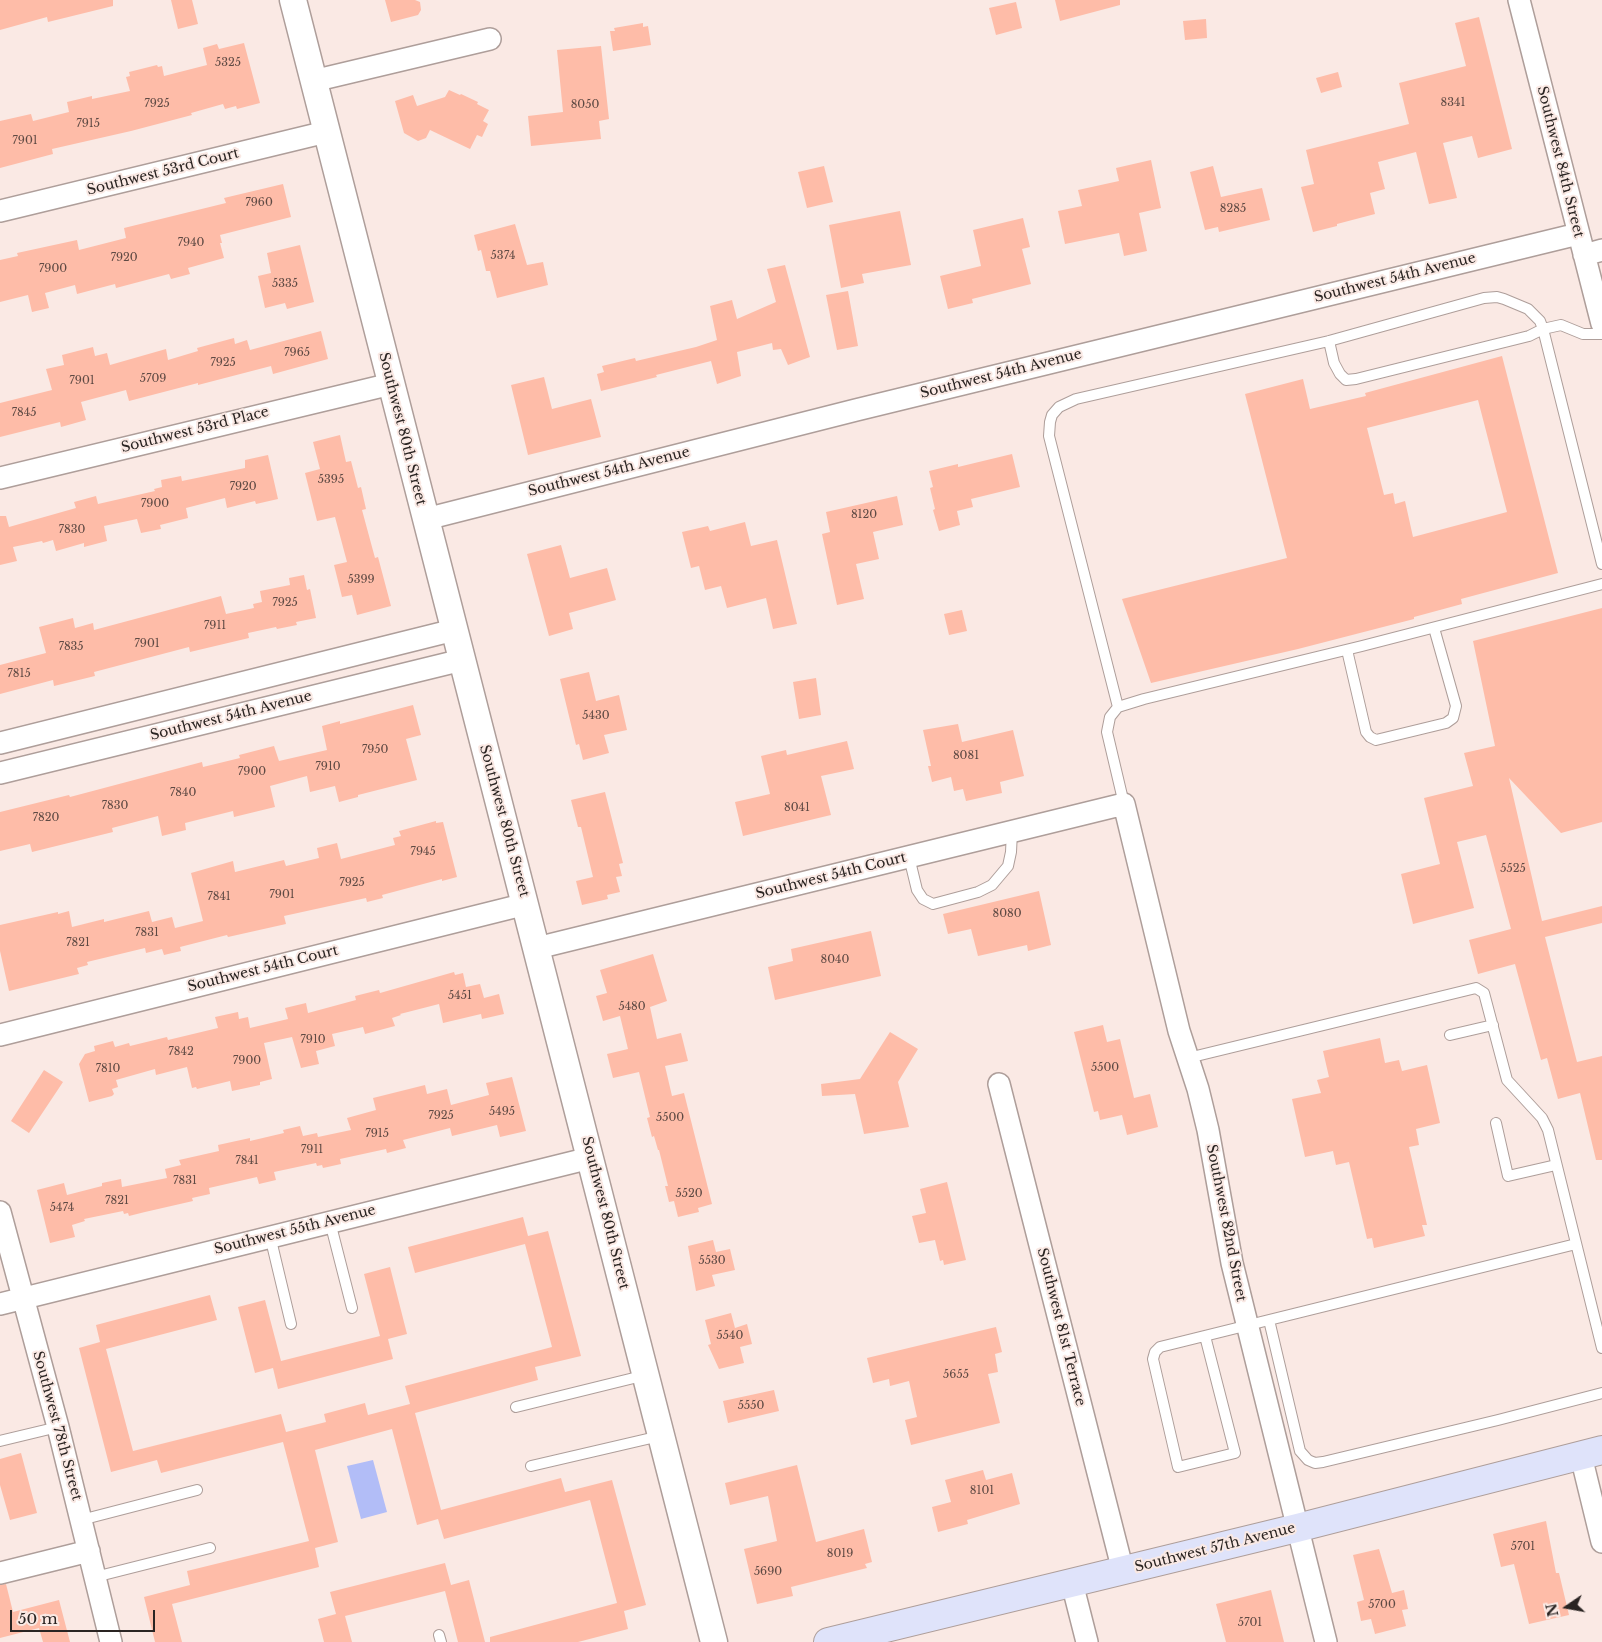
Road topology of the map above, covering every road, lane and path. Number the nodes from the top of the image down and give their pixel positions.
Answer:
1 (293, 0) edge
2 (1519, 0) edge
3 (490, 39) dead end
4 (313, 81) junction
5 (326, 132) junction
6 (0, 211) edge
7 (1578, 234) junction
8 (1593, 252) edge
9 (1602, 324) edge
10 (1543, 329) junction
11 (1602, 334) edge
12 (1329, 341) junction
13 (391, 384) junction
14 (0, 478) edge
15 (426, 519) junction
16 (1602, 564) edge
17 (1602, 584) edge
18 (1434, 628) junction
19 (454, 630) junction
20 (1347, 650) junction
21 (462, 660) junction
22 (1118, 707) junction
23 (0, 743) edge
24 (0, 773) edge
25 (1124, 804) junction
26 (1012, 831) junction
27 (909, 857) junction
28 (526, 904) junction
29 (537, 948) junction
30 (1492, 1025) junction
31 (0, 1035) edge
32 (1450, 1035) dead end
33 (1188, 1058) junction
34 (999, 1084) dead end
35 (1496, 1122) dead end
36 (590, 1158) junction
37 (1556, 1165) junction
38 (0, 1212) edge
39 (330, 1222) junction
40 (270, 1236) junction
41 (1576, 1244) junction
42 (23, 1298) junction
43 (0, 1304) edge
44 (352, 1308) dead end
45 (1269, 1320) junction
46 (291, 1324) dead end
47 (1247, 1326) junction
48 (1205, 1336) junction
49 (1602, 1348) edge
50 (646, 1374) junction
51 (1602, 1393) edge
52 (516, 1407) dead end
53 (58, 1427) junction
54 (661, 1436) junction
55 (0, 1441) edge
56 (1591, 1453) edge
57 (531, 1466) dead end
58 (197, 1490) dead end
59 (81, 1520) junction
60 (1297, 1528) junction
61 (1602, 1542) edge
62 (210, 1548) dead end
63 (89, 1551) junction
64 (1123, 1571) junction
65 (0, 1573) edge
66 (95, 1577) junction
67 (1072, 1583) junction
68 (111, 1642) edge
69 (714, 1642) edge
70 (828, 1642) edge
71 (1088, 1642) edge
72 (1326, 1642) edge

1 - 4 street, Southwest 80th Street
2 - 7 street, Southwest 84th Street
3 - 4 street
4 - 5 street, Southwest 80th Street
5 - 6 street, Southwest 53rd Court
5 - 13 street, Southwest 80th Street
7 - 8 street, Southwest 84th Street
7 - 15 street, Southwest 54th Avenue
8 - 9 street, Southwest 84th Street
10 - 11 lane
10 - 12 lane
10 - 12 lane
10 - 16 lane
12 - 22 lane
13 - 14 street, Southwest 53rd Place
13 - 15 street, Southwest 80th Street
15 - 19 street, Southwest 80th Street
17 - 18 lane
18 - 20 lane
18 - 20 lane
19 - 21 street, Southwest 80th Street
19 - 23 street
20 - 22 lane
21 - 24 street, Southwest 54th Avenue
21 - 28 street, Southwest 80th Street
22 - 25 lane
25 - 26 street, Southwest 54th Court
25 - 33 street, Southwest 82nd Street
26 - 27 street, Southwest 54th Court
26 - 27 lane
27 - 29 street, Southwest 54th Court
28 - 29 street, Southwest 80th Street
28 - 31 street, Southwest 54th Court
29 - 36 street, Southwest 80th Street
30 - 32 lane
30 - 33 lane
30 - 37 lane
33 - 47 street, Southwest 82nd Street
34 - 64 street, Southwest 81st Terrace
35 - 37 lane
36 - 39 street, Southwest 55th Avenue
36 - 50 street, Southwest 80th Street
37 - 41 lane
38 - 42 street, Southwest 78th Street
39 - 40 street, Southwest 55th Avenue
39 - 44 lane
40 - 42 street, Southwest 55th Avenue
40 - 46 lane
41 - 45 lane
41 - 49 lane
42 - 43 street, Southwest 55th Avenue
42 - 53 street, Southwest 78th Street
45 - 47 lane
45 - 51 lane
47 - 48 lane
47 - 60 street, Southwest 82nd Street
48 - 48 lane
50 - 52 lane
50 - 54 street, Southwest 80th Street
53 - 55 lane
53 - 59 street, Southwest 78th Street
54 - 57 lane
54 - 69 street, Southwest 80th Street
56 - 60 main road, Southwest 57th Avenue
56 - 61 street
58 - 59 lane
59 - 63 street, Southwest 78th Street
60 - 64 main road, Southwest 57th Avenue
60 - 72 street, Southwest 82nd Street
62 - 66 lane
63 - 65 street
63 - 66 street, Southwest 78th Street
64 - 67 main road, Southwest 57th Avenue
66 - 68 street, Southwest 78th Street
67 - 70 main road, Southwest 57th Avenue
67 - 71 street

